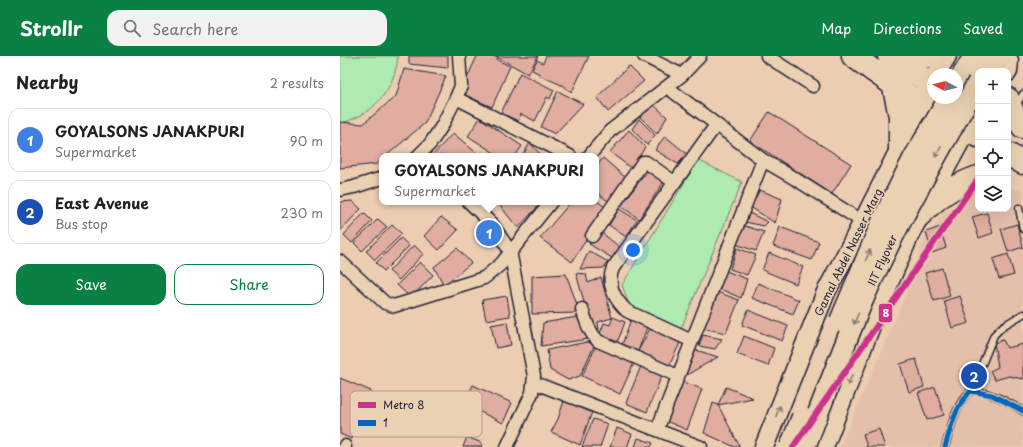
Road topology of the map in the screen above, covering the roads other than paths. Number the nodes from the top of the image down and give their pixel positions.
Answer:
1 (460, 56) edge
2 (644, 56) edge
3 (700, 56) edge
4 (767, 56) edge
5 (853, 56) edge
6 (928, 56) edge
7 (947, 56) edge
8 (974, 56) edge
9 (1003, 63) edge
10 (895, 64) edge
11 (940, 68) edge
12 (991, 68) edge
13 (963, 74) edge
14 (682, 75) junction
15 (927, 77) edge
16 (813, 86) dead end
17 (667, 87) junction
18 (975, 87) edge
19 (927, 90) edge
20 (456, 98) junction
21 (963, 102) edge
22 (919, 103) junction
23 (945, 104) edge
24 (975, 108) edge
25 (1015, 111) edge
26 (975, 122) edge
27 (716, 125) junction
28 (972, 133) edge
29 (1023, 133) edge
30 (899, 149) junction
31 (421, 153) edge
32 (564, 153) edge
33 (592, 153) edge
34 (1011, 156) edge
35 (763, 160) junction
36 (1023, 163) edge
37 (1011, 172) edge
38 (1023, 172) edge
39 (975, 178) edge
40 (379, 179) edge
41 (674, 182) junction
42 (340, 190) edge
43 (471, 205) edge
44 (548, 205) edge
45 (1019, 208) dead end
46 (866, 216) junction
47 (919, 216) junction
48 (1023, 229) edge
49 (592, 236) dead end
50 (510, 251) junction
51 (340, 261) edge
52 (826, 292) junction
53 (582, 309) dead end
54 (876, 313) junction
55 (1023, 314) edge
56 (692, 341) junction
57 (678, 376) junction
58 (534, 383) junction
59 (971, 391) junction
60 (1023, 411) edge
61 (657, 430) junction
62 (508, 447) edge
63 (701, 447) edge
64 (764, 447) edge
65 (790, 447) edge
66 (805, 447) edge
67 (824, 447) edge
68 (945, 447) edge

1 - 20 street
2 - 14 street
3 - 14 street
4 - 16 street
5 - 10 highway
6 - 10 highway
7 - 11 street, Gamal Abdel Nasser Marg
8 - 13 main road
9 - 12 main road
10 - 15 highway
10 - 22 highway
10 - 30 highway
14 - 17 street
17 - 27 street
17 - 33 street
18 -> 66 main road, IIT Flyover, bridge
19 - 22 street, Gamal Abdel Nasser Marg
20 - 31 street
20 - 32 street
21 - 24 highway
22 - 28 highway
22 - 30 street, Gamal Abdel Nasser Marg
65 -> 23 main road, IIT Flyover, bridge
25 - 29 highway
26 - 28 street
27 - 35 street
27 - 41 street
28 - 47 street
30 - 46 street, Gamal Abdel Nasser Marg
34 - 36 highway
35 - 46 street
35 - 56 street
37 - 38 highway
39 - 47 highway
40 - 42 street
41 - 49 street
41 - 56 street
43 - 50 street
44 - 50 street
45 - 48 lane
46 - 52 street, Gamal Abdel Nasser Marg
47 - 54 street
50 - 51 street
50 - 58 street
52 - 54 street
64 -> 52 street, Gamal Abdel Nasser Marg
53 - 57 street
54 -> 67 street
55 - 59 lane
56 - 57 street
57 - 61 street
58 - 61 street
58 - 62 street
59 - 60 lane
59 - 68 lane
61 - 63 street

